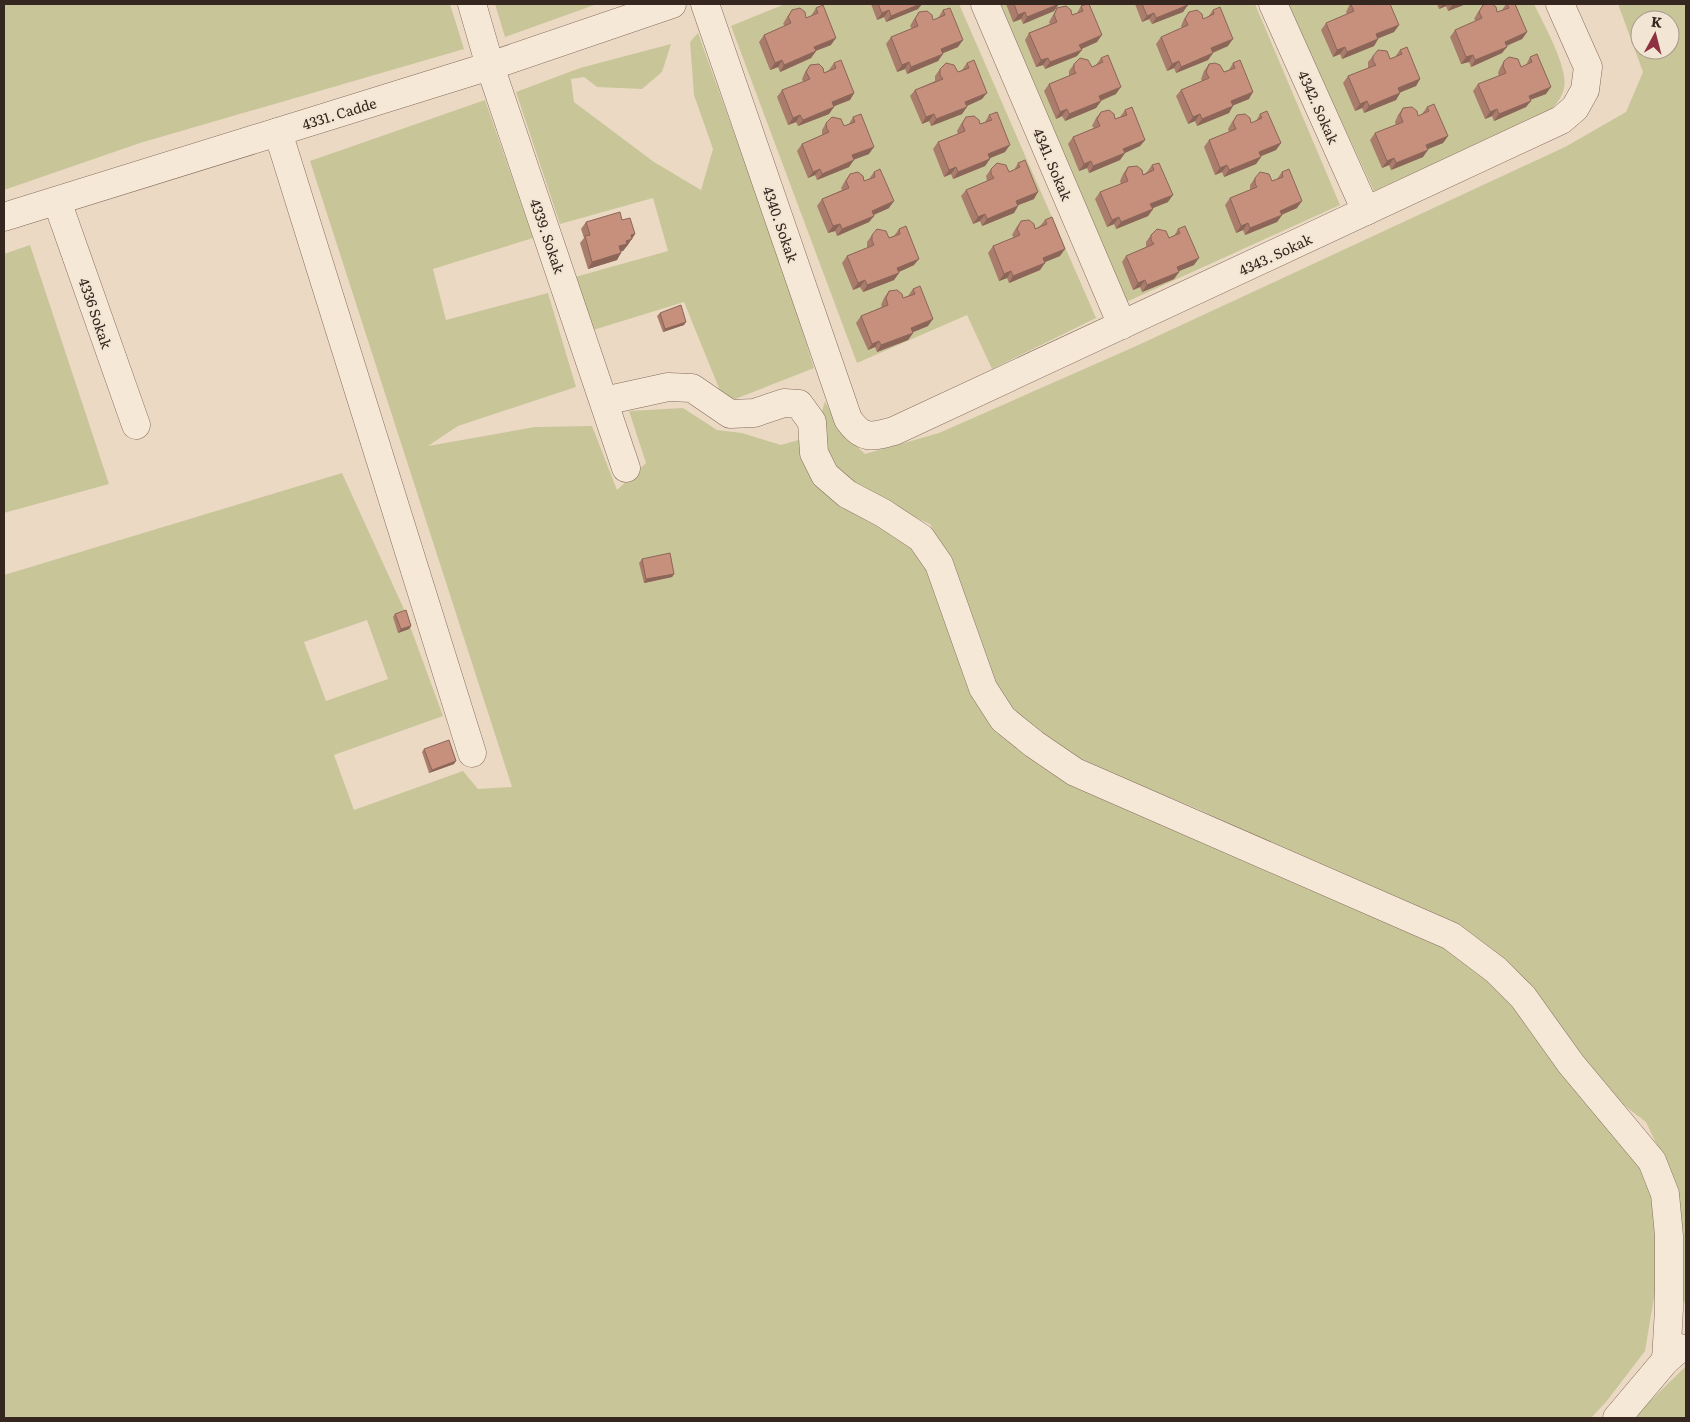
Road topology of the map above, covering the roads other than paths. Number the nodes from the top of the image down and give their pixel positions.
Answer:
1 (472, 4) edge
2 (672, 4) edge
3 (704, 4) edge
4 (985, 4) edge
5 (1273, 4) edge
6 (1560, 4) edge
7 (490, 66) junction
8 (278, 132) junction
9 (57, 201) junction
10 (1366, 211) junction
11 (4, 217) edge
12 (1122, 325) junction
13 (604, 401) junction
14 (136, 425) dead end
15 (867, 436) joint
16 (626, 468) dead end
17 (472, 753) dead end
18 (1686, 1342) edge
19 (1666, 1360) junction
20 (1617, 1418) edge

1 - 7 street, 4339. Sokak
2 - 7 street, 4331. Cadde
3 - 15 street, 4340. Sokak
4 - 12 street, 4341. Sokak
5 - 10 street, 4342. Sokak
6 - 10 street, 4343. Sokak
7 - 8 street, 4331. Cadde
7 - 13 street, 4339. Sokak
8 - 9 street, 4331. Cadde
8 - 17 street
9 - 11 street, 4331. Cadde
9 - 14 street, 4336 Sokak
10 - 12 street, 4343. Sokak
12 - 15 street, 4343. Sokak
13 - 16 street, 4339. Sokak
13 - 19 street
18 - 19 street
19 - 20 street

